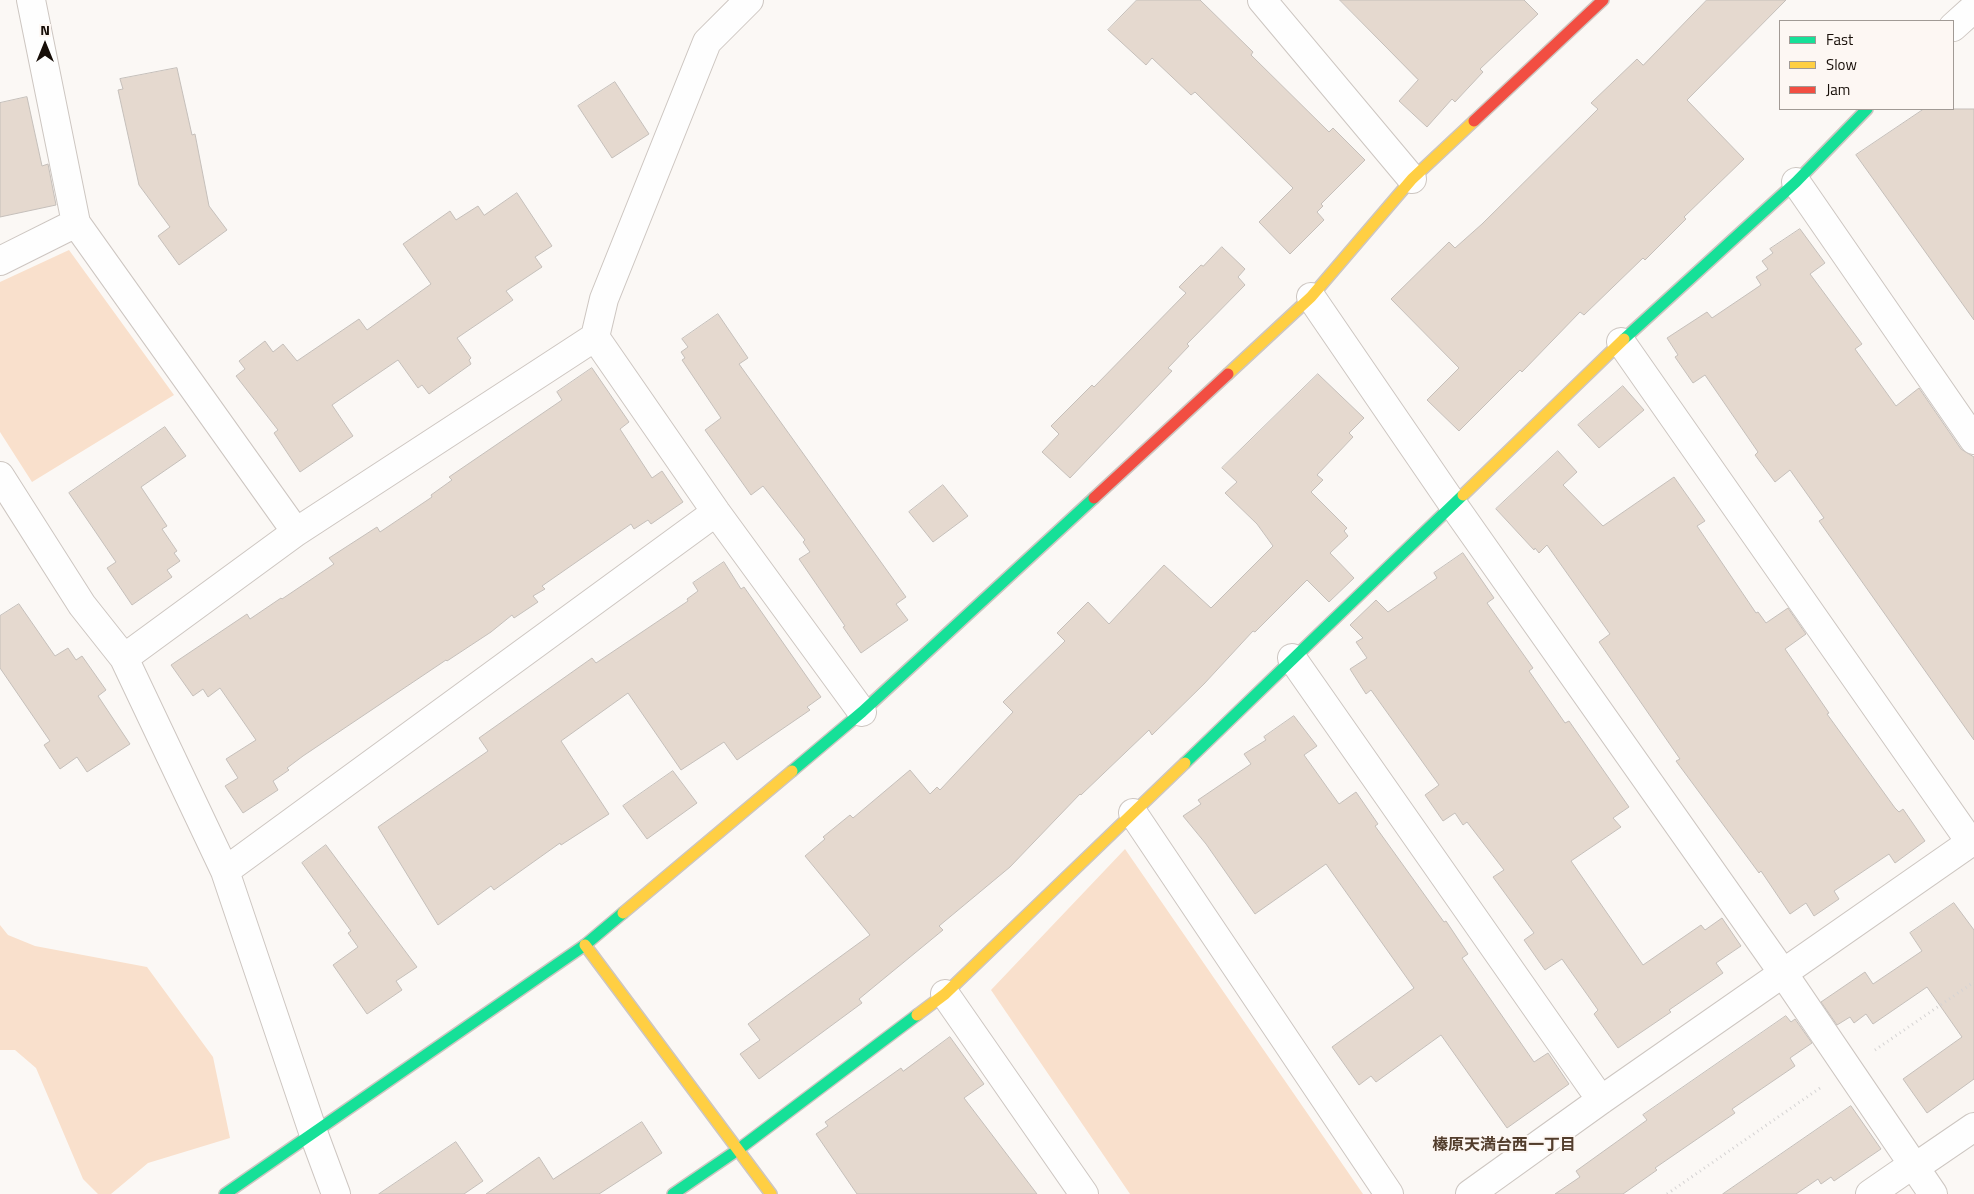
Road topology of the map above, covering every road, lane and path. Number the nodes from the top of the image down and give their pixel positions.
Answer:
1 (31, 0) edge
2 (749, 0) edge
3 (1262, 0) edge
4 (1603, 0) edge
5 (1865, 110) edge
6 (1412, 179) junction
7 (1796, 182) junction
8 (76, 224) junction
9 (0, 261) edge
10 (1311, 297) junction
11 (595, 337) junction
12 (1621, 342) junction
13 (1974, 440) edge
14 (0, 476) edge
15 (1452, 503) junction
16 (716, 512) junction
17 (296, 532) junction
18 (124, 658) junction
19 (1292, 658) junction
20 (862, 712) junction
21 (1132, 813) junction
22 (1972, 841) edge
23 (225, 871) junction
24 (585, 945) junction
25 (1783, 973) junction
26 (945, 994) junction
27 (1601, 1100) junction
28 (1974, 1127) edge
29 (313, 1132) junction
30 (739, 1149) junction
31 (1913, 1167) junction
32 (225, 1194) edge
33 (336, 1194) edge
34 (672, 1194) edge
35 (771, 1194) edge
36 (1084, 1194) edge
37 (1389, 1194) edge
38 (1470, 1194) edge
39 (1870, 1194) edge
40 (1933, 1194) edge

1 - 8 street
2 - 11 street
3 - 6 street
4 - 6 street
5 - 7 street
6 - 10 street
7 - 12 street
7 - 13 street
8 - 9 street
8 - 17 street
10 - 15 street
10 - 20 street
11 - 16 street
11 - 17 street
12 - 15 street
12 - 22 street
14 - 18 street
15 - 19 street
15 - 25 street
16 - 20 street
16 - 23 street
17 - 18 street
18 - 23 street
19 - 21 street
19 - 27 street
20 - 24 street
21 - 26 street
21 - 37 street
22 - 25 street
23 - 29 street
24 - 29 street
24 - 30 street
25 - 27 street
25 - 31 street
26 - 30 street
26 - 36 street
27 - 38 street
28 - 31 street
29 - 32 street
29 - 33 street
30 - 34 street
30 - 35 street
31 - 39 street
31 - 40 street

